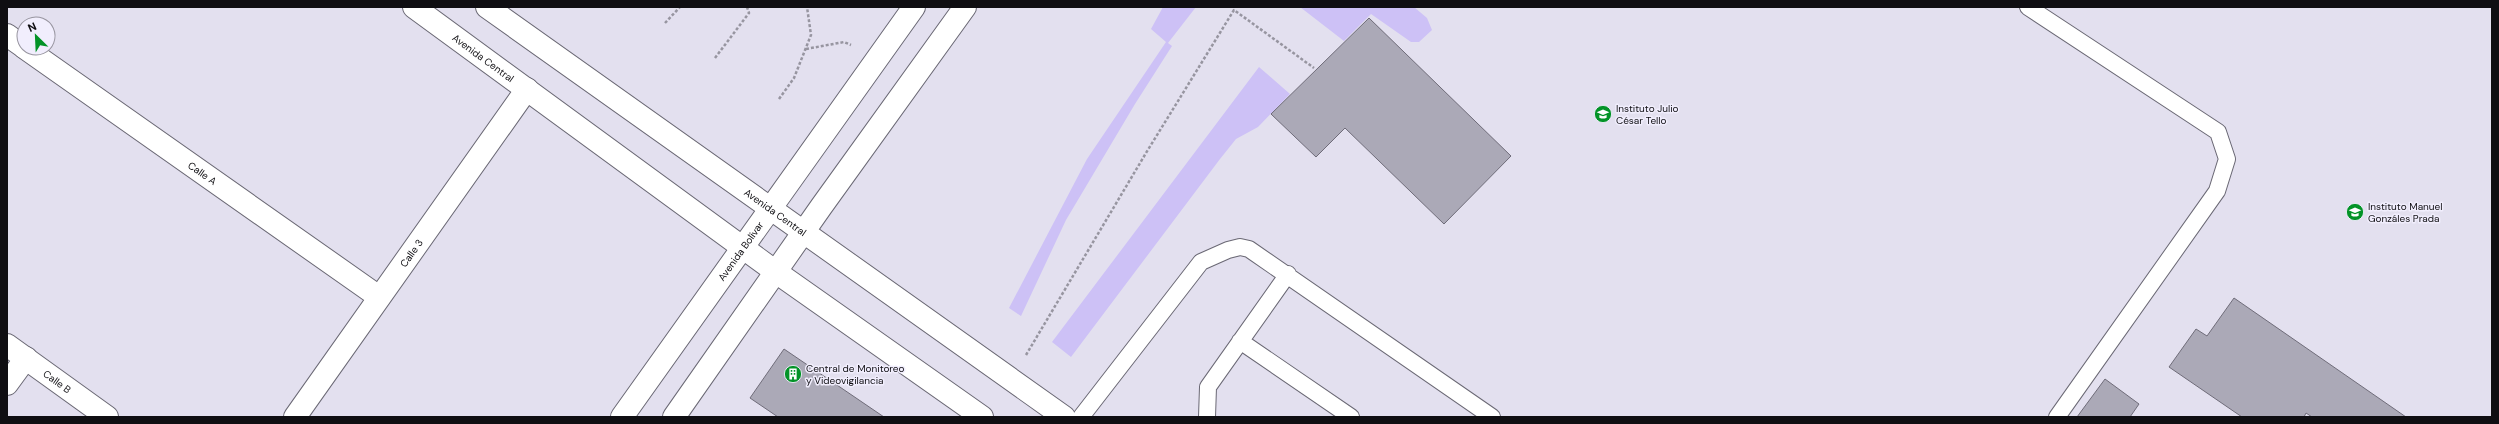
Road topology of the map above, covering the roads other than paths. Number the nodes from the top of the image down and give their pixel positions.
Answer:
1 (414, 7) edge
2 (487, 7) edge
3 (914, 7) edge
4 (965, 7) edge
5 (2028, 7) edge
6 (7, 35) edge
7 (16, 42) edge
8 (36, 56) edge
9 (527, 89) junction
10 (770, 208) junction
11 (804, 231) junction
12 (744, 248) junction
13 (776, 272) junction
14 (1288, 274) junction
15 (379, 297) junction
16 (1240, 341) junction
17 (7, 345) edge
18 (26, 358) junction
19 (7, 384) edge
20 (107, 417) edge
21 (295, 417) edge
22 (622, 417) edge
23 (674, 417) edge
24 (982, 417) edge
25 (1064, 417) edge
26 (1081, 417) edge
27 (1207, 417) edge
28 (1351, 417) edge
29 (1492, 417) edge
30 (2057, 417) edge

1 - 9 street, Avenida Central
2 - 10 street, Avenida Central
3 - 10 street, Avenida Bolívar
4 - 11 street
5 - 30 lane
6 - 7 street, Calle A
8 - 15 street, Calle A
9 - 12 street, Avenida Central
9 - 15 street, Calle 3
10 - 11 street, Avenida Central
10 - 12 street, Avenida Bolívar
11 - 13 street
11 - 25 street, Avenida Central
12 - 13 street, Avenida Central
12 - 22 street, Avenida Bolívar
13 - 23 street
13 - 24 street, Avenida Central
14 - 16 lane
14 - 26 lane
14 - 29 lane
15 - 21 street, Calle 3
16 - 27 lane
16 - 28 lane
17 - 18 street, Calle B
18 - 19 street
18 - 20 street, Calle B

